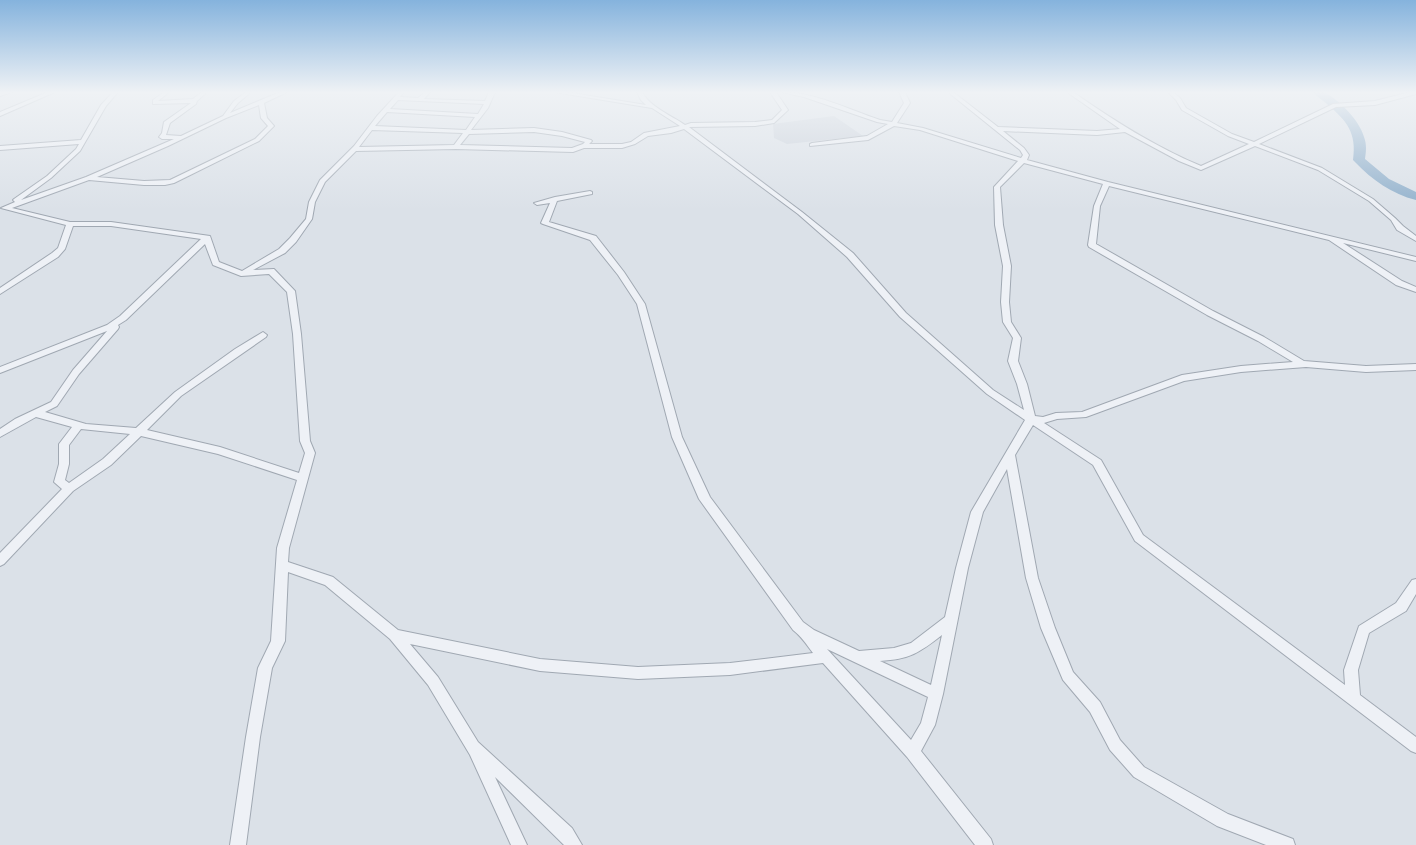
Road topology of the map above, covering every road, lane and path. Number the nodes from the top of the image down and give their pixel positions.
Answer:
1 (88, 131) edge
2 (165, 131) edge
3 (194, 131) edge
4 (266, 131) edge
5 (368, 131) edge
6 (455, 131) edge
7 (510, 131) edge
8 (543, 131) edge
9 (667, 131) edge
10 (690, 131) edge
11 (880, 131) edge
12 (929, 131) edge
13 (1000, 131) edge
14 (1069, 131) edge
15 (1113, 131) edge
16 (1130, 131) edge
17 (1224, 131) edge
18 (1281, 131) edge
19 (469, 132) junction
20 (183, 137) junction
21 (82, 142) junction
22 (812, 145) dead end
23 (1253, 145) junction
24 (583, 146) junction
25 (456, 147) junction
26 (0, 148) edge
27 (354, 149) junction
28 (1021, 160) junction
29 (88, 178) junction
30 (1106, 183) junction
31 (590, 193) dead end
32 (555, 199) junction
33 (537, 202) dead end
34 (2, 209) edge
35 (70, 224) junction
36 (1329, 237) junction
37 (207, 238) junction
38 (1416, 239) edge
39 (1416, 259) edge
40 (241, 274) junction
41 (1416, 290) edge
42 (0, 292) edge
43 (123, 318) junction
44 (263, 335) dead end
45 (1302, 364) junction
46 (1416, 368) edge
47 (0, 370) edge
48 (35, 413) junction
49 (1030, 419) junction
50 (79, 425) junction
51 (139, 432) junction
52 (0, 434) edge
53 (1010, 455) junction
54 (303, 478) junction
55 (69, 488) junction
56 (0, 560) edge
57 (282, 565) junction
58 (1416, 584) edge
59 (951, 620) junction
60 (798, 626) junction
61 (395, 635) junction
62 (826, 657) junction
63 (858, 657) junction
64 (936, 694) junction
65 (1353, 698) junction
66 (469, 741) junction
67 (1416, 746) edge
68 (912, 752) junction
69 (238, 845) edge
70 (519, 845) edge
71 (574, 845) edge
72 (985, 845) edge
73 (1287, 845) edge

1 - 21 street
2 - 20 street
3 - 20 street
4 - 29 street
5 - 27 street
6 - 19 street
7 - 19 street
8 - 24 street
9 - 24 street
10 - 49 street
11 - 22 street
12 - 28 street
13 - 28 street
14 - 15 street
16 - 23 street
17 - 23 street
18 - 23 street
19 - 25 street
20 - 29 street
21 - 26 street
21 - 34 street
23 - 38 street
24 - 25 street
25 - 27 street
27 - 40 street
28 - 30 street
28 - 49 street
29 - 34 street
30 - 36 street
30 - 45 street
31 - 32 street
32 - 33 street
32 - 60 street
34 - 35 street
35 - 37 street
35 - 42 street
36 - 39 street
36 - 41 street
37 - 40 street
37 - 43 street
40 - 54 street
43 - 47 street
43 - 48 street
44 - 51 street
45 - 46 street
45 - 49 street
48 - 50 street
48 - 52 street
49 - 53 street
49 - 65 street
50 - 51 street
50 - 55 street
51 - 54 street
51 - 55 street
53 - 59 street
53 - 73 street
54 - 57 street
55 - 56 street
57 - 61 street
57 - 69 street
58 - 65 street
59 - 63 street
59 - 64 street
60 - 62 street
60 - 63 street
61 - 62 street
61 - 66 street
62 - 68 street
63 - 64 street
64 - 68 street
65 - 67 street
66 - 70 street
66 - 71 street
68 - 72 street

